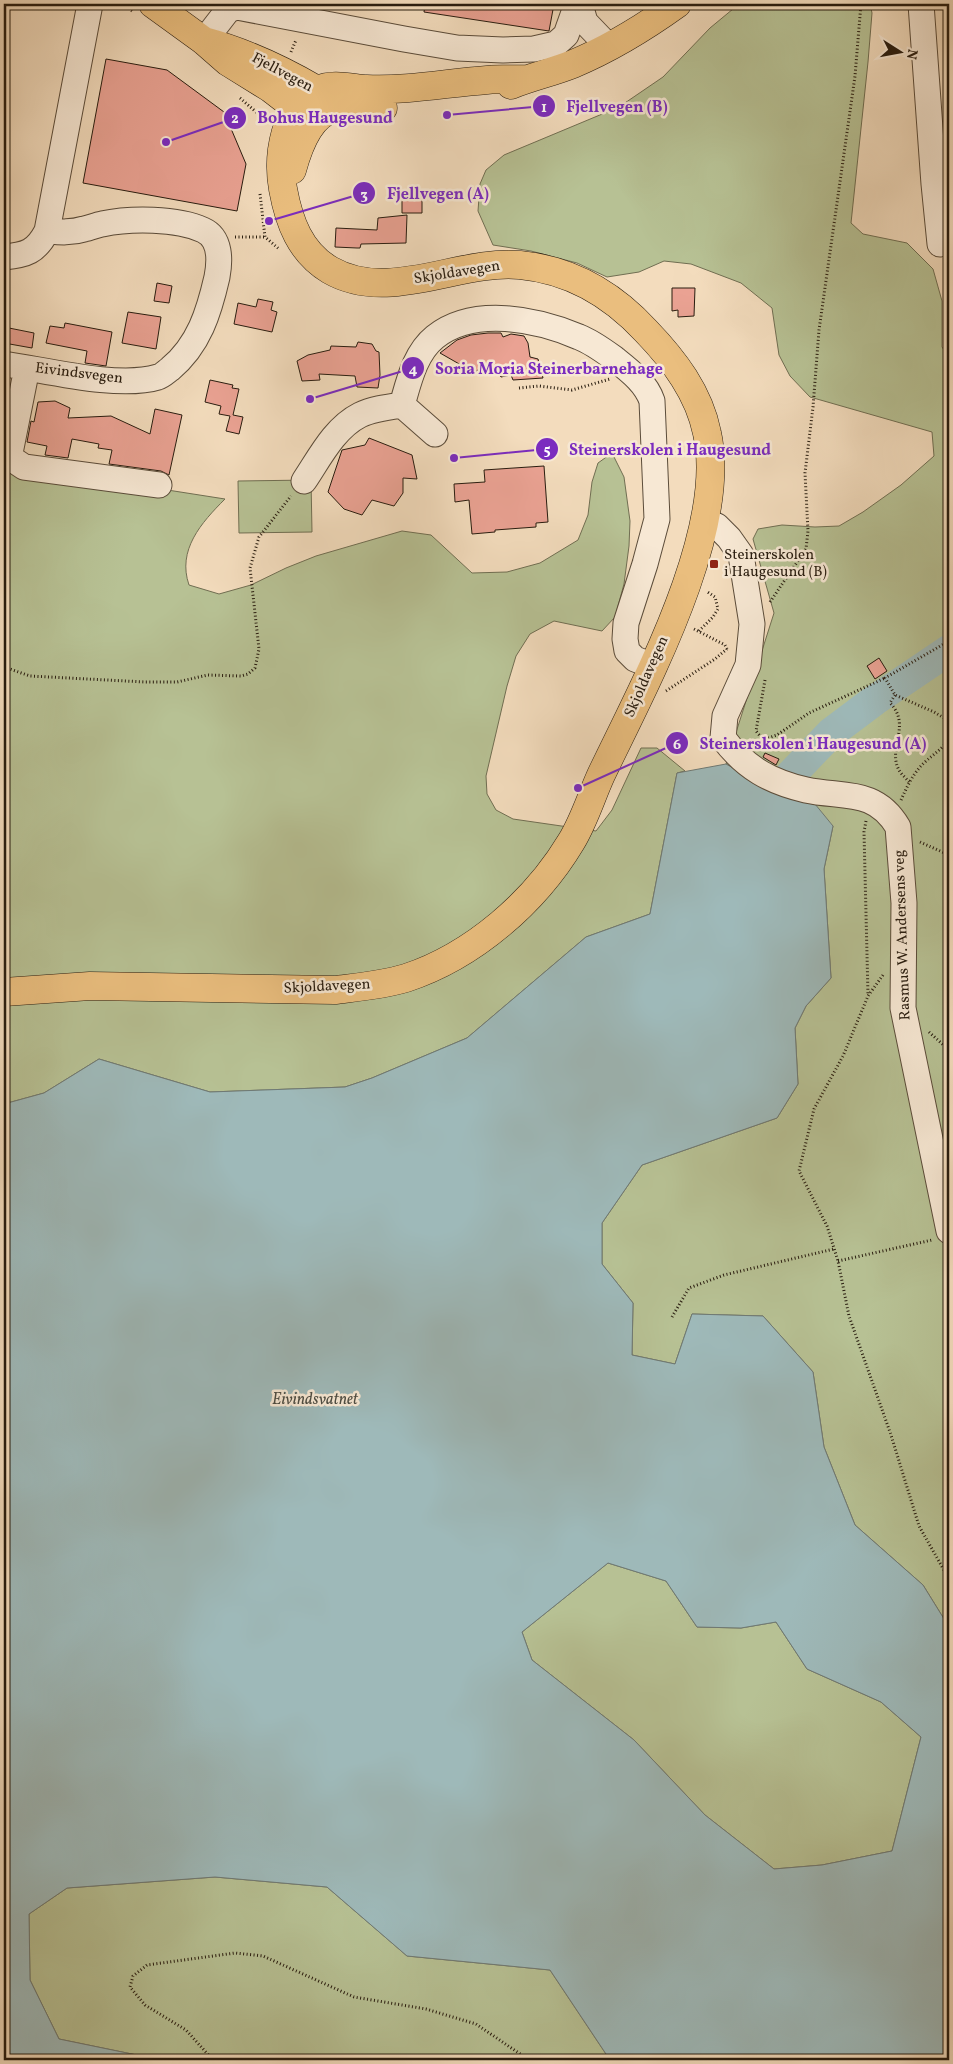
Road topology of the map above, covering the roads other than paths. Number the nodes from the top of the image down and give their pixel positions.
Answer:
1 (90, 4) edge
2 (153, 4) edge
3 (578, 4) edge
4 (677, 4) edge
5 (920, 4) edge
6 (204, 41) junction
7 (608, 46) junction
8 (320, 102) junction
9 (296, 108) junction
10 (284, 198) junction
11 (47, 231) junction
12 (215, 242) junction
13 (940, 244) dead end
14 (4, 257) edge
15 (217, 325) dead end
16 (15, 366) edge
17 (402, 404) junction
18 (436, 434) dead end
19 (304, 481) road end
20 (158, 485) dead end
21 (711, 523) junction
22 (652, 666) junction
23 (4, 992) edge
24 (942, 1235) edge

1 - 11 street
2 - 6 main road, Fjellvegen
3 - 6 street
3 - 7 street
4 - 7 main road, Skjoldavegen
5 - 13 street
6 - 8 main road, Fjellvegen
6 - 9 main road, Fjellvegen
7 - 8 main road, Skjoldavegen
8 - 9 main road, Skjoldavegen
8 - 10 main road
9 - 10 main road, Skjoldavegen
10 - 21 main road, Skjoldavegen
11 - 12 street
11 - 14 street
12 - 15 street
12 - 16 street, Eivindsvegen
16 - 20 street, Eivindsvegen
17 - 18 street
17 - 19 street
17 - 22 street
21 - 22 main road, Skjoldavegen
21 - 24 street, Rasmus W. Andersens veg
22 - 23 main road, Skjoldavegen

